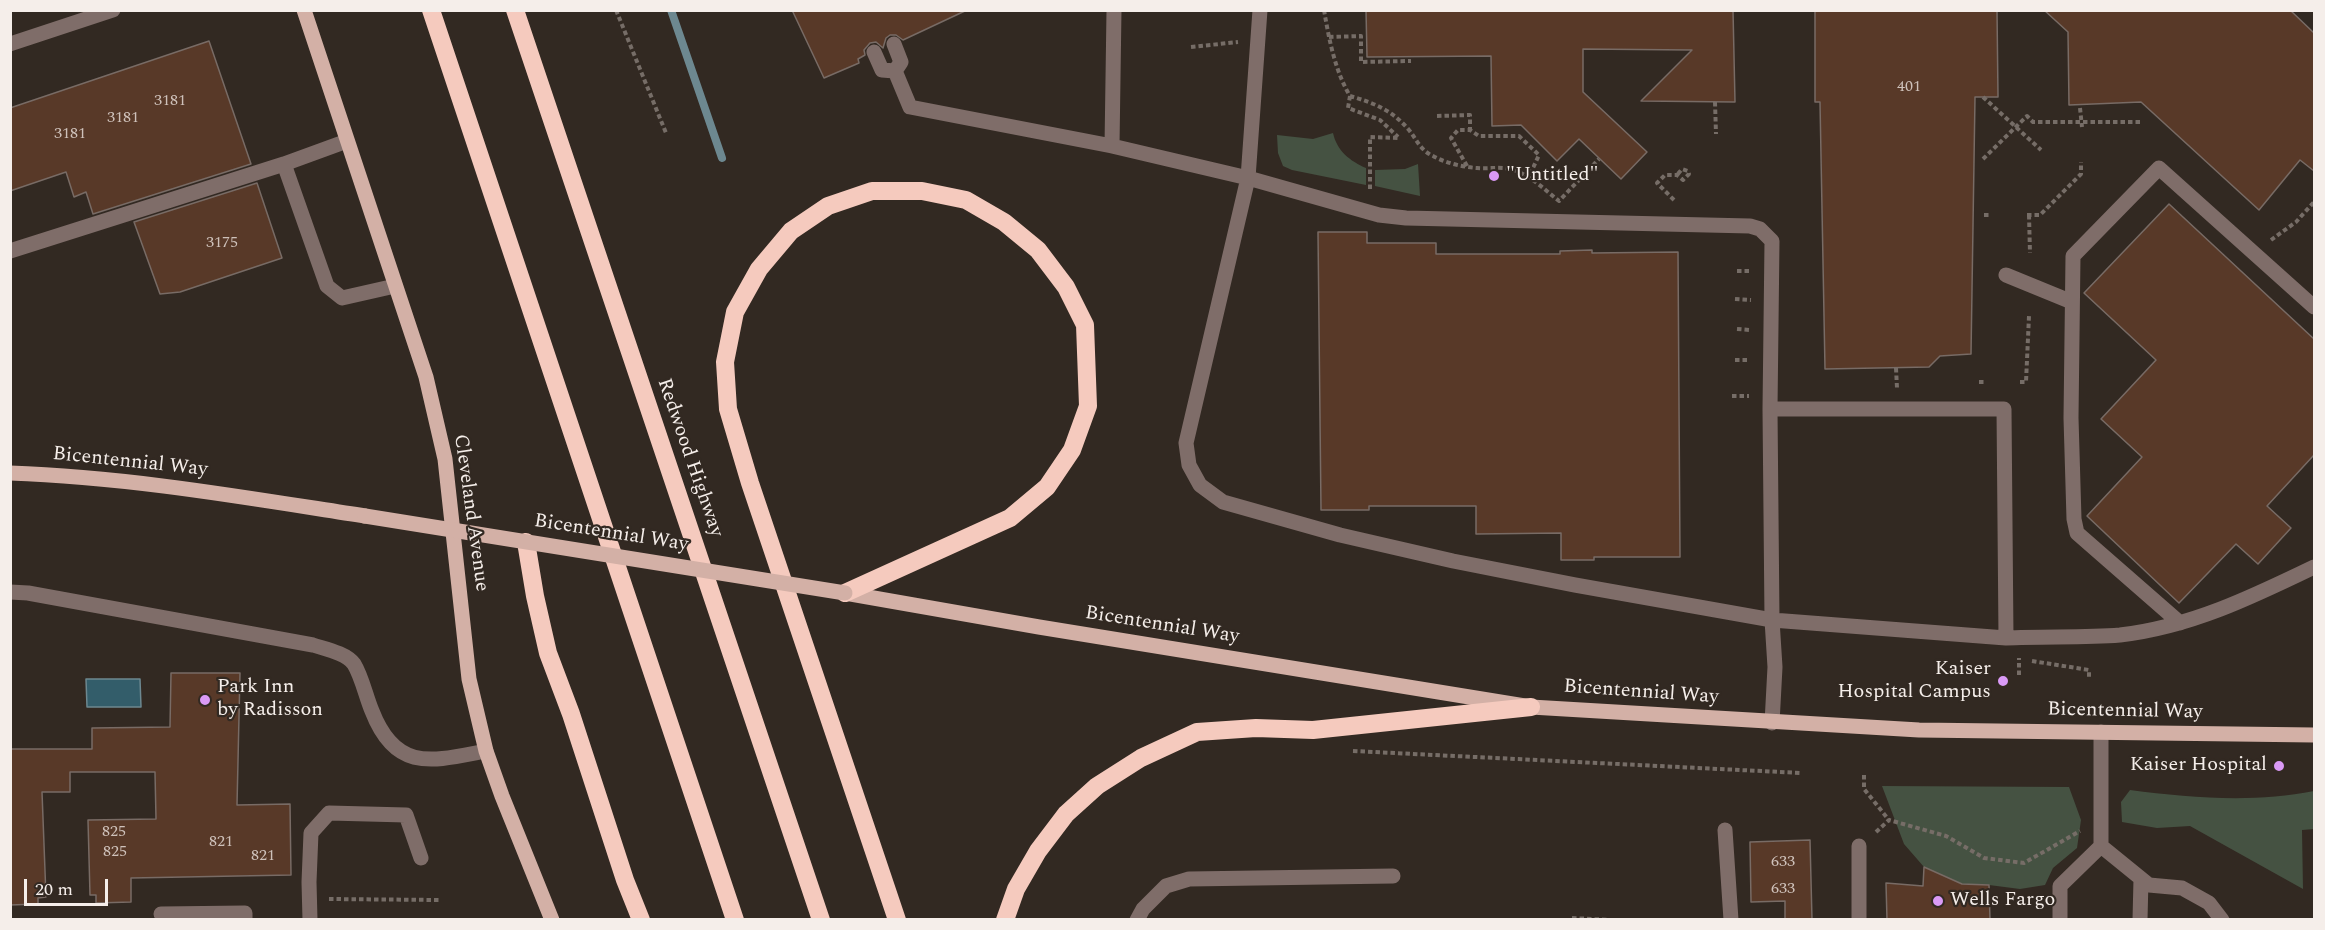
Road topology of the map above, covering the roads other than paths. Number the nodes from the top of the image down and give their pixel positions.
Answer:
1 (113, 10) edge
2 (304, 10) edge
3 (431, 10) edge
4 (515, 10) edge
5 (1114, 10) edge
6 (1260, 10) edge
7 (10, 44) edge
8 (894, 44) dead end
9 (874, 52) dead end
10 (895, 71) junction
11 (347, 141) junction
12 (1112, 146) junction
13 (284, 164) junction
14 (1248, 178) junction
15 (10, 251) edge
16 (2006, 275) dead end
17 (395, 285) junction
18 (2072, 302) junction
19 (2314, 307) edge
20 (1770, 409) junction
21 (10, 474) edge
22 (526, 542) junction
23 (2314, 567) edge
24 (10, 592) edge
25 (845, 593) junction
26 (1772, 620) junction
27 (2180, 623) junction
28 (2006, 638) junction
29 (1531, 707) junction
30 (1772, 723) junction
31 (2101, 732) junction
32 (2314, 735) edge
33 (486, 751) junction
34 (1725, 830) dead end
35 (1859, 846) road end
36 (2101, 846) junction
37 (421, 858) dead end
38 (1393, 876) dead end
39 (2141, 879) junction
40 (161, 914) dead end
41 (245, 920) edge
42 (310, 920) edge
43 (552, 920) edge
44 (641, 920) edge
45 (735, 920) edge
46 (821, 920) edge
47 (897, 920) edge
48 (1005, 920) edge
49 (1137, 920) edge
50 (1731, 920) edge
51 (1859, 920) edge
52 (2060, 920) edge
53 (2140, 920) edge
54 (2222, 920) edge

1 - 7 lane
2 - 11 main road, Cleveland Avenue
3 - 45 highway
4 - 46 highway, Redwood Highway
5 - 12 lane
6 - 14 lane
8 - 10 lane
9 - 10 lane
10 - 12 lane
11 - 13 lane
11 - 17 main road, Cleveland Avenue
12 - 14 lane
13 - 15 lane
13 - 17 lane
14 - 20 lane
14 - 26 lane
16 - 18 lane
17 - 33 main road, Cleveland Avenue
18 - 19 lane
18 - 27 lane
20 - 26 lane
20 - 28 lane
21 - 22 main road, Bicentennial Way, bridge
22 - 25 main road, Bicentennial Way, bridge
22 - 44 highway
23 - 27 lane
24 - 33 lane
25 - 29 main road, Bicentennial Way
25 - 47 highway
26 - 28 lane
26 - 30 lane
27 - 28 lane
29 - 30 main road, Bicentennial Way
29 - 48 highway
30 - 31 main road, Bicentennial Way
31 - 32 main road, Bicentennial Way
31 - 36 lane
33 - 43 main road, Cleveland Avenue
34 - 50 lane
35 - 51 lane
36 - 39 lane
36 - 52 lane
37 - 42 lane
38 - 49 lane
39 - 53 lane
39 - 54 lane
40 - 41 lane

